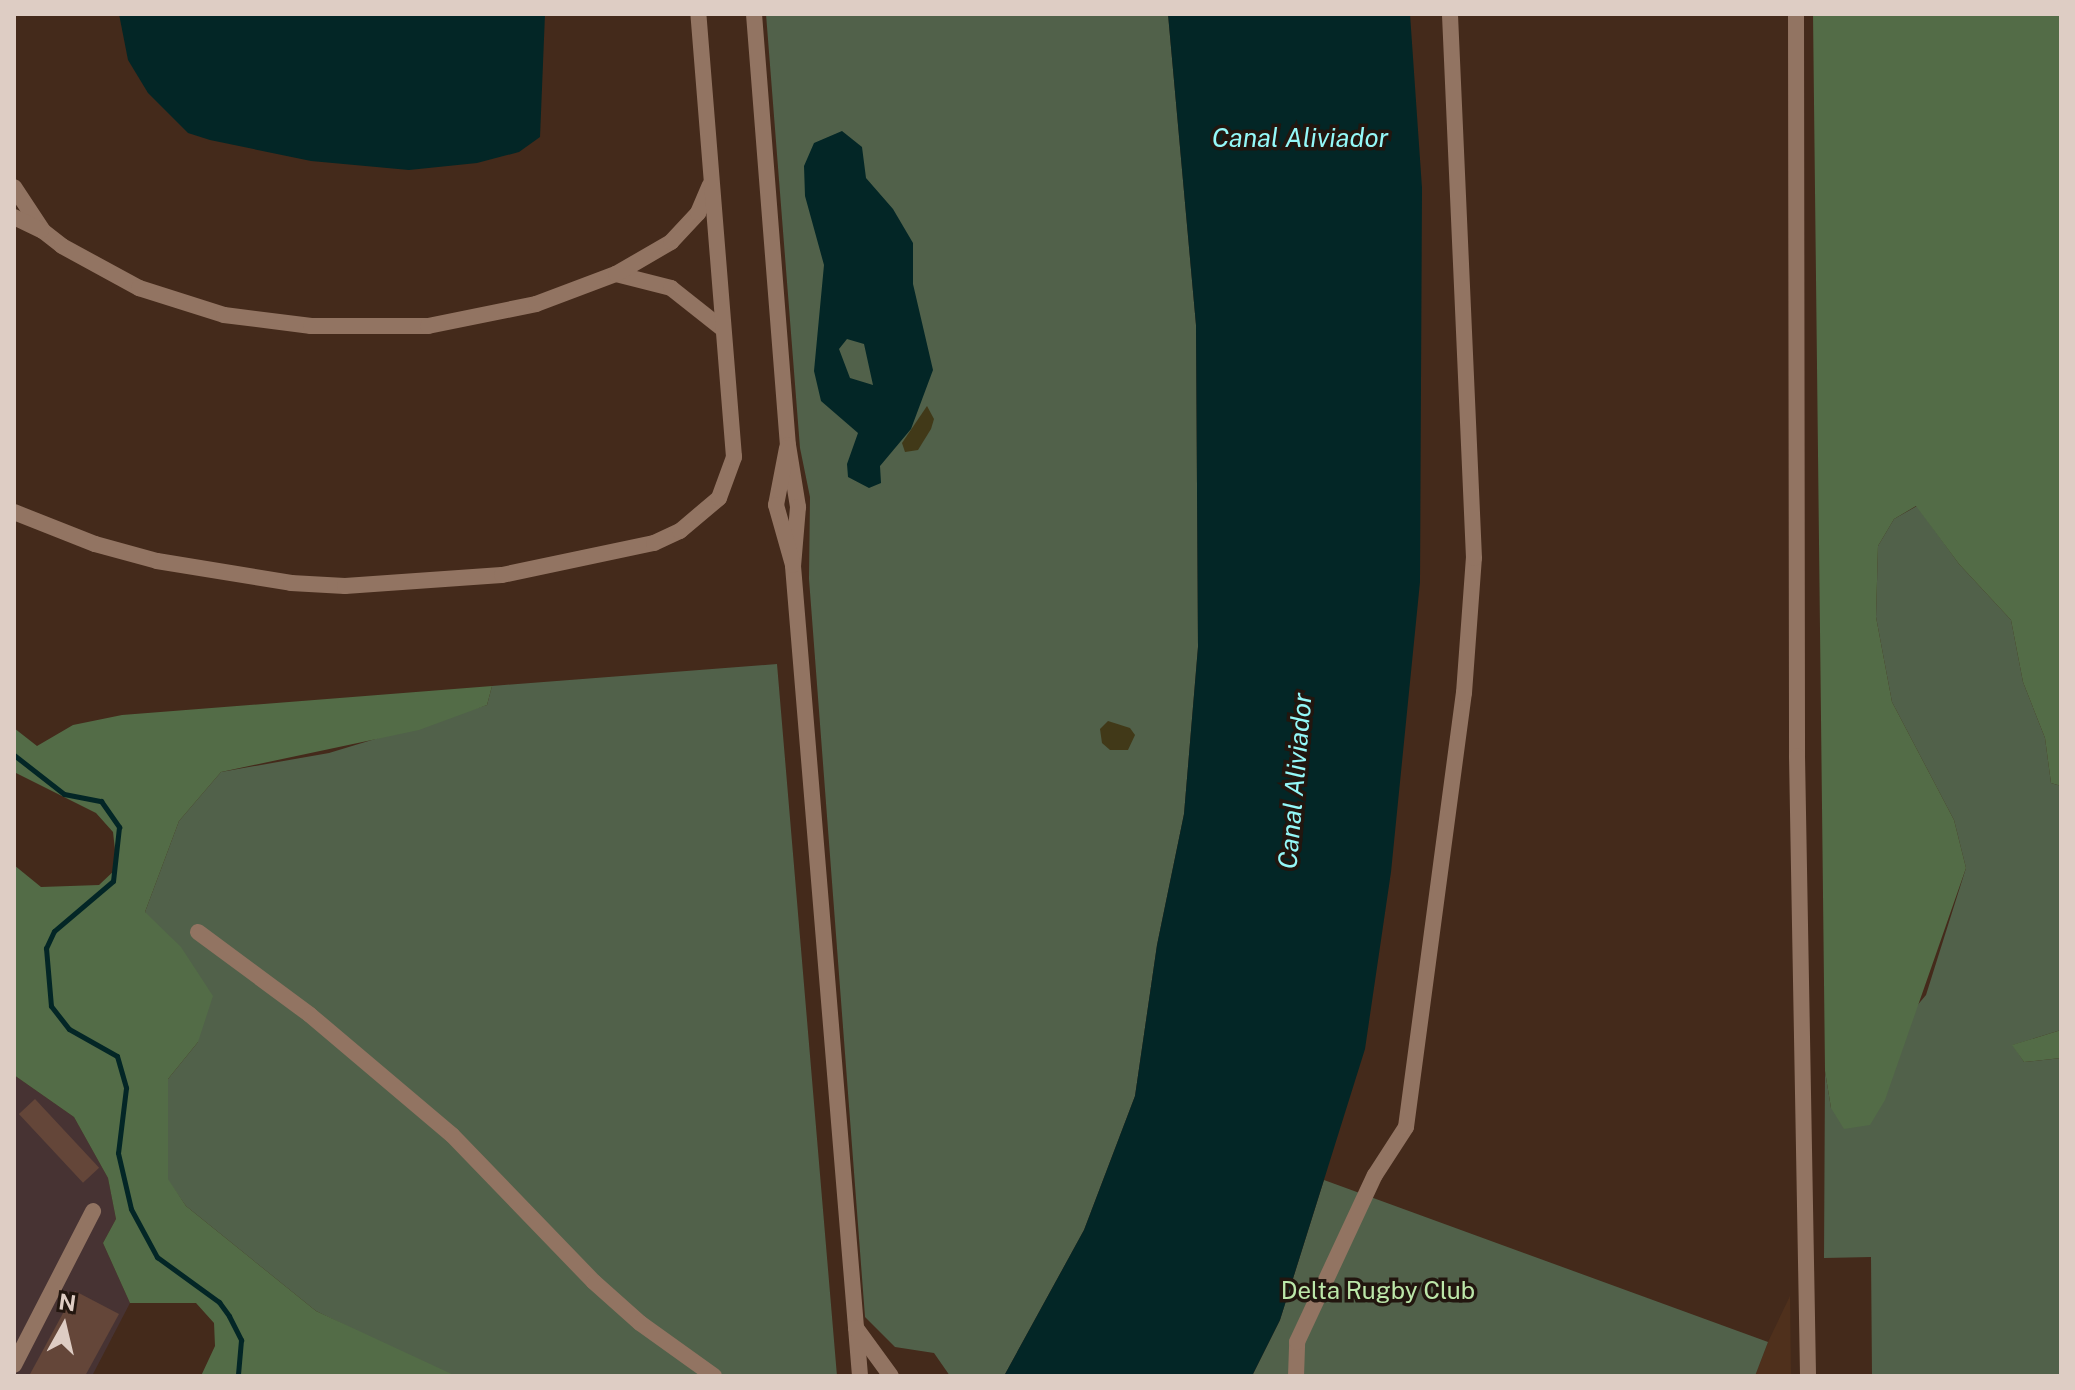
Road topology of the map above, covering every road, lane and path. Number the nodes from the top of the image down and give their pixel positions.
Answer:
1 (698, 14) edge
2 (754, 14) edge
3 (1450, 14) edge
4 (1796, 14) edge
5 (711, 178) junction
6 (14, 187) edge
7 (14, 217) edge
8 (43, 231) junction
9 (616, 274) junction
10 (723, 329) junction
11 (14, 512) edge
12 (198, 932) dead end
13 (93, 1211) dead end
14 (856, 1328) junction
15 (14, 1365) edge
16 (714, 1376) edge
17 (860, 1376) edge
18 (891, 1376) edge
19 (1296, 1376) edge
20 (1808, 1376) edge

1 - 5 street
2 - 14 street
3 - 19 street
4 - 20 street
5 - 9 street
5 - 10 street
6 - 8 street
7 - 8 street
8 - 9 street
9 - 10 street
10 - 11 street
12 - 16 street
13 - 15 street
14 - 17 street
14 - 18 street

